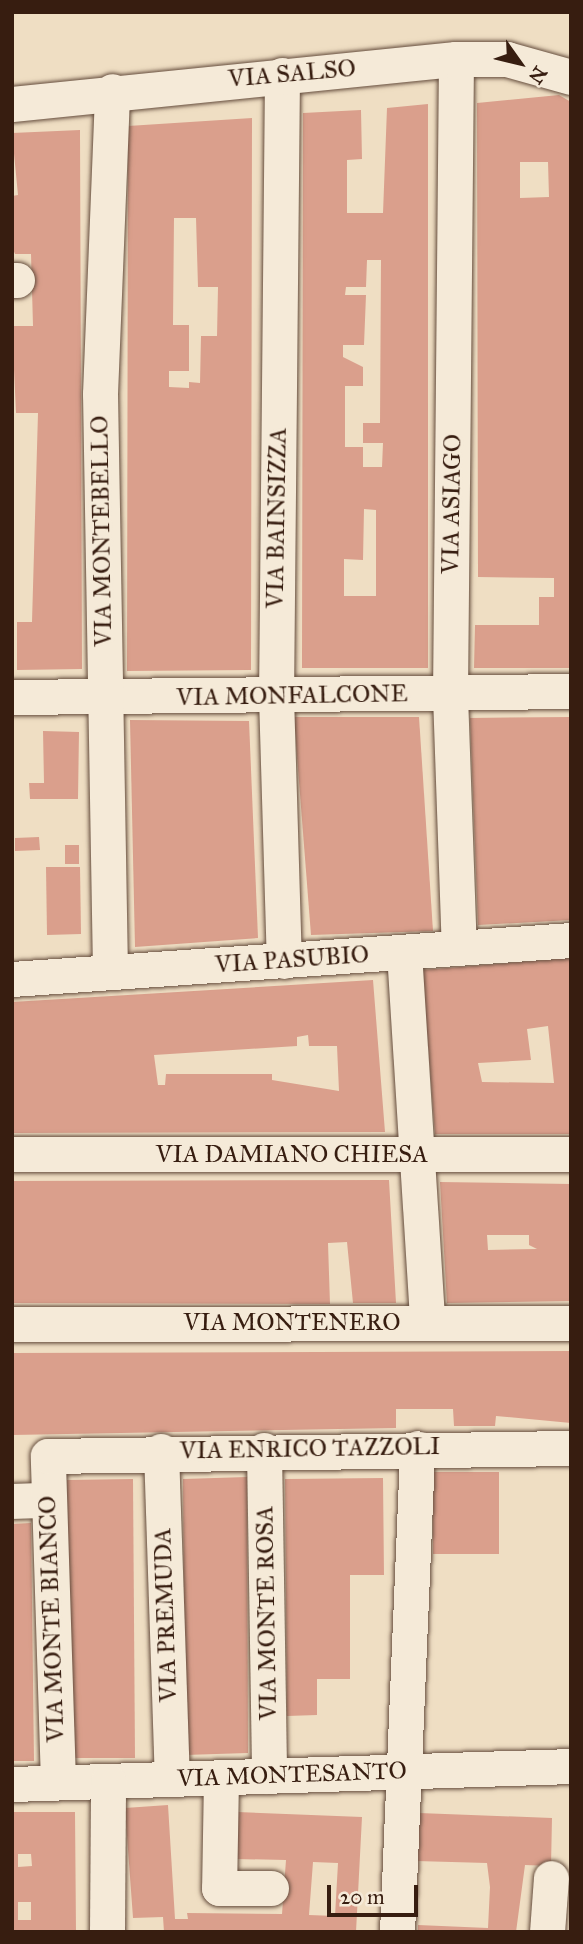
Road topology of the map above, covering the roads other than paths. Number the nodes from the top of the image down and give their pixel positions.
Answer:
1 (456, 59) junction
2 (282, 75) junction
3 (571, 77) edge
4 (112, 91) junction
5 (12, 104) edge
6 (571, 691) edge
7 (450, 695) junction
8 (276, 696) junction
9 (12, 697) edge
10 (105, 698) junction
11 (571, 940) edge
12 (459, 948) junction
13 (404, 952) junction
14 (284, 961) junction
15 (110, 971) junction
16 (12, 979) edge
17 (12, 1154) edge
18 (571, 1154) edge
19 (418, 1156) junction
20 (427, 1322) junction
21 (571, 1323) edge
22 (12, 1324) edge
23 (417, 1448) junction
24 (571, 1448) edge
25 (264, 1450) junction
26 (161, 1451) junction
27 (48, 1456) joint
28 (12, 1500) edge
29 (47, 1500) junction
30 (571, 1766) edge
31 (402, 1772) junction
32 (269, 1776) junction
33 (221, 1778) junction
34 (172, 1779) junction
35 (58, 1782) junction
36 (108, 1782) junction
37 (12, 1784) edge
38 (551, 1878) dead end
39 (271, 1888) dead end
40 (107, 1932) edge
41 (397, 1932) edge
42 (547, 1932) edge

1 - 2 street, VIA SALSO
1 - 3 street, VIA SALSO
1 - 7 street, VIA ASIAGO
2 - 4 street, VIA SALSO
2 - 8 street, VIA BAINSIZZA
4 - 5 street, VIA SALSO
4 - 10 street, VIA MONTEBELLO
6 - 7 street, VIA MONFALCONE
7 - 8 street, VIA MONFALCONE
7 - 12 street, VIA ASIAGO
8 - 10 street, VIA MONFALCONE
8 - 14 street, VIA BAINSIZZA
9 - 10 street, VIA MONFALCONE
10 - 15 street, VIA MONTEBELLO
11 - 12 street, VIA PASUBIO
12 - 13 street, VIA PASUBIO
13 - 14 street, VIA PASUBIO
13 - 19 street
14 - 15 street, VIA PASUBIO
15 - 16 street, VIA PASUBIO
17 - 19 street, VIA DAMIANO CHIESA
18 - 19 street, VIA DAMIANO CHIESA
19 - 20 street
20 - 21 street, VIA MONTENERO
20 - 22 street, VIA MONTENERO
23 - 24 street, VIA ENRICO TAZZOLI
23 - 25 street, VIA ENRICO TAZZOLI
23 - 31 street
25 - 26 street, VIA ENRICO TAZZOLI
25 - 32 street, VIA MONTE ROSA
26 - 27 street, VIA ENRICO TAZZOLI
26 - 34 street, VIA PREMUDA
27 - 29 street, VIA MONTE BIANCO
28 - 29 street
29 - 35 street, VIA MONTE BIANCO
30 - 31 street, VIA MONTESANTO
31 - 32 street, VIA MONTESANTO
31 - 41 street
32 - 33 street, VIA MONTESANTO
33 - 34 street, VIA MONTESANTO
33 - 39 street
34 - 36 street, VIA MONTESANTO
35 - 36 street, VIA MONTESANTO
35 - 37 street, VIA MONTESANTO
36 - 40 street
38 - 42 street

